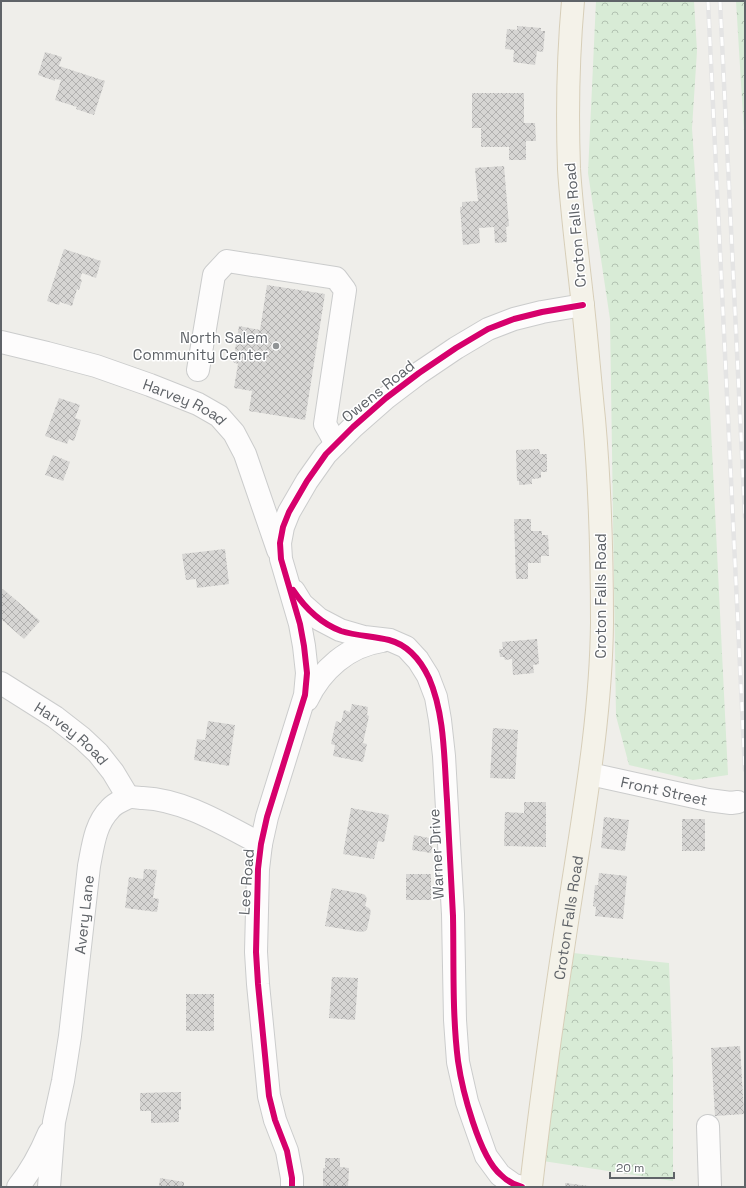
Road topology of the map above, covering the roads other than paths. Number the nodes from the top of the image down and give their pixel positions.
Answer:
1 (573, 1) edge
2 (583, 306) junction
3 (1, 342) edge
4 (198, 370) dead end
5 (336, 444) junction
6 (281, 559) junction
7 (288, 584) junction
8 (390, 640) junction
9 (1, 683) edge
10 (300, 716) junction
11 (590, 774) junction
12 (128, 797) junction
13 (738, 802) dead end
14 (261, 844) junction
15 (54, 1122) junction
16 (708, 1126) dead end
17 (18, 1187) edge
18 (49, 1187) edge
19 (292, 1187) edge
20 (522, 1187) edge
21 (531, 1187) edge
22 (710, 1187) edge

1 - 2 main road, Croton Falls Road
2 - 5 street, Owens Road
2 - 11 main road, Croton Falls Road
3 - 6 street, Harvey Road
4 - 5 street
5 - 6 street, Owens Road
6 - 7 street, Owens Road
7 - 8 street, Warner Drive
7 - 10 street, Lee Road
8 - 10 street
8 - 20 street, Warner Drive
9 - 12 street, Harvey Road
10 - 14 street, Lee Road
11 - 13 street, Front Street
11 - 21 main road, Croton Falls Road
12 - 14 street
12 - 15 street, Avery Lane
14 - 19 street, Lee Road
15 - 17 street
15 - 18 street, Avery Lane
16 - 22 street

